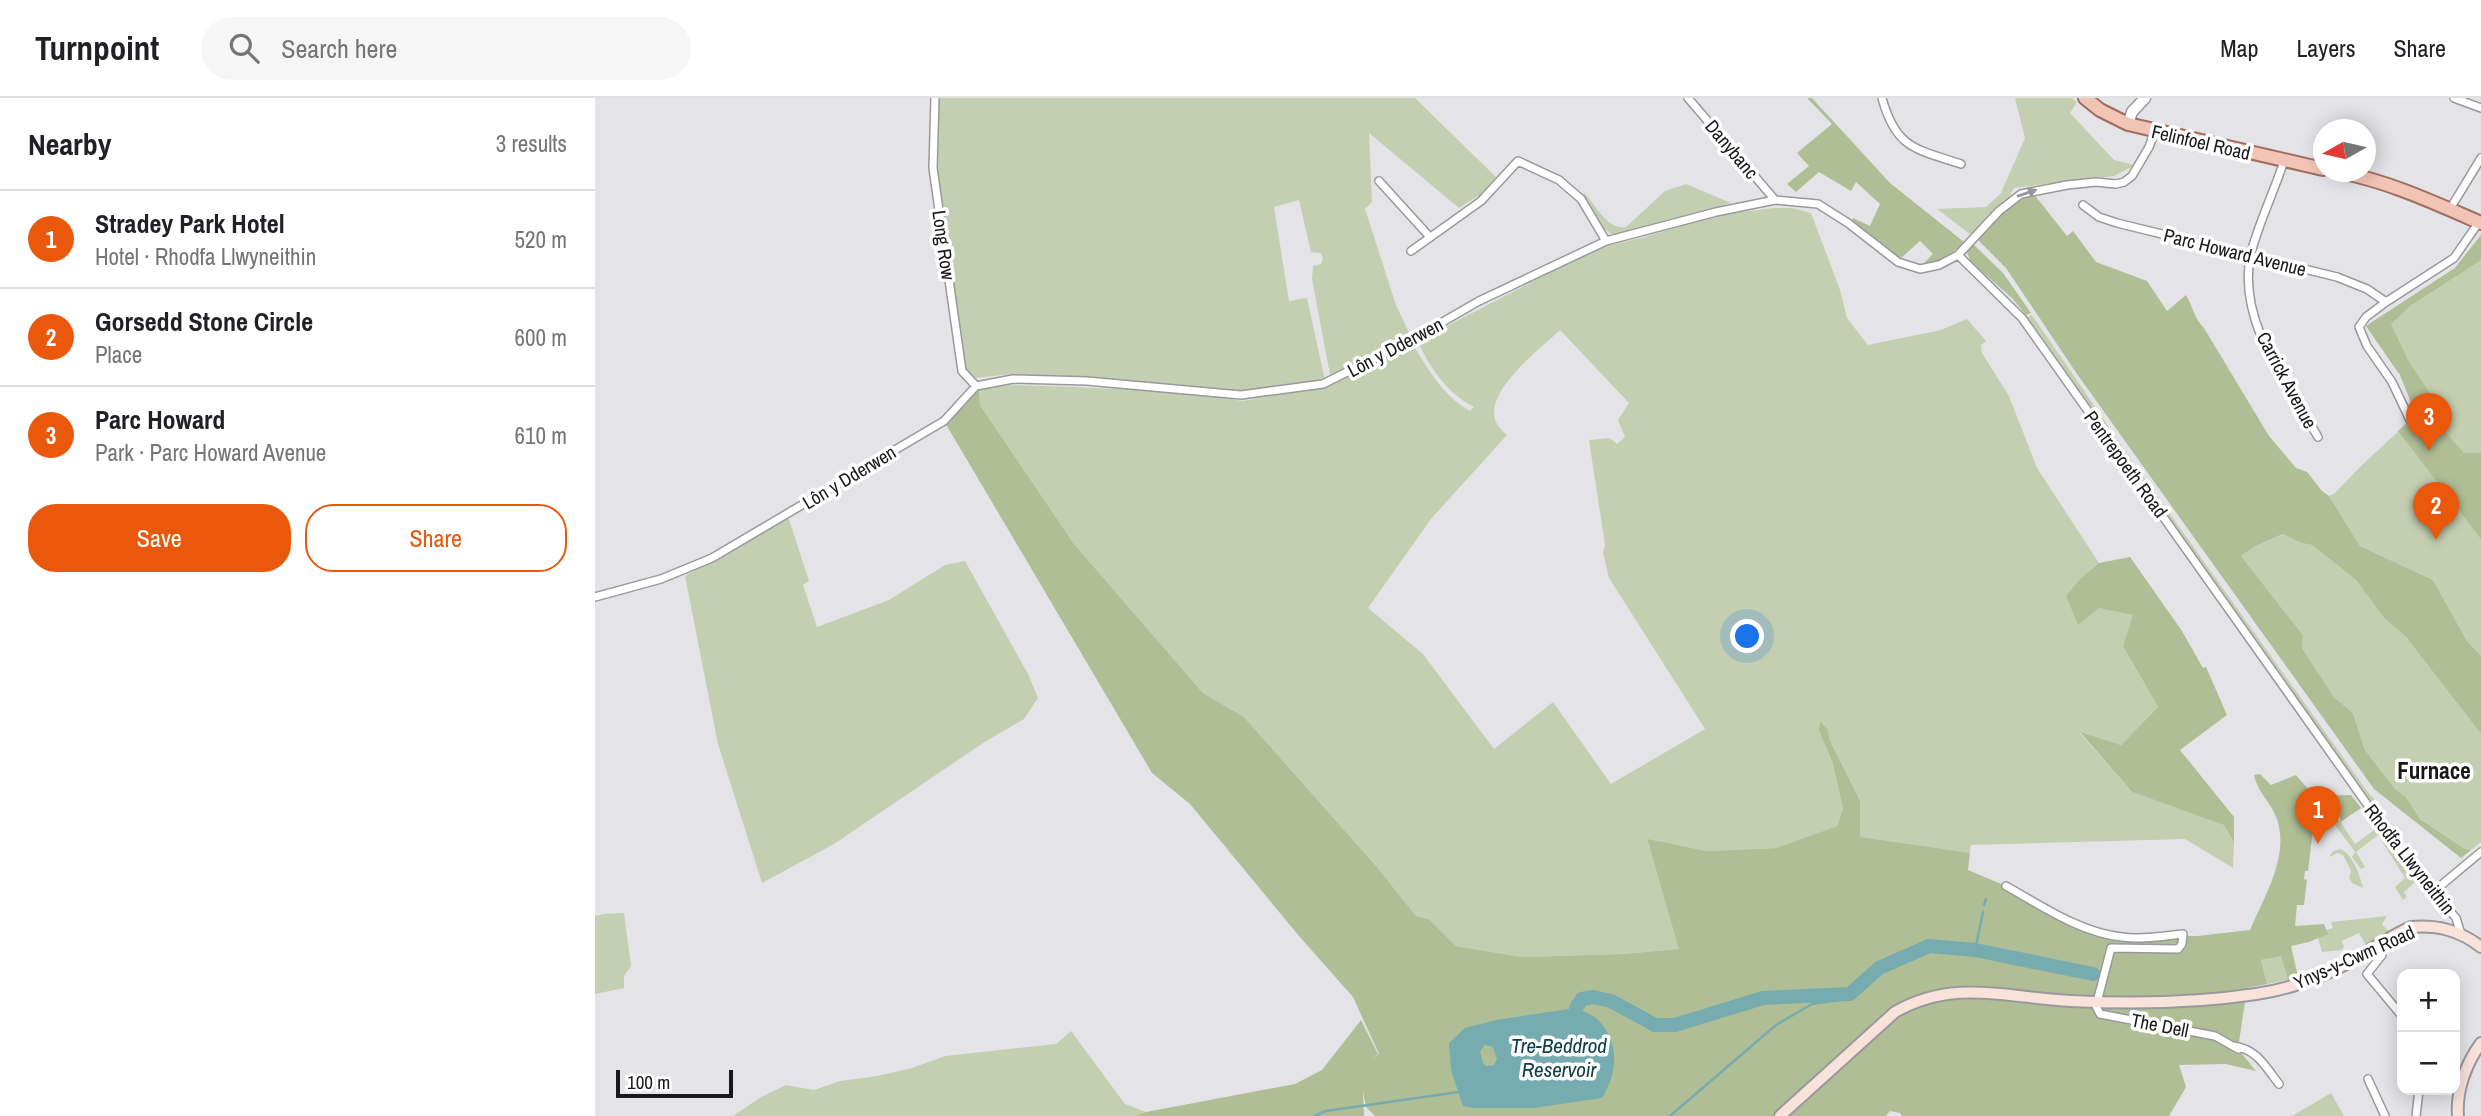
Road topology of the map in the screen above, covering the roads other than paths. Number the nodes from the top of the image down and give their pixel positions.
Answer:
1 (935, 98) edge
2 (1688, 98) edge
3 (1882, 98) edge
4 (2085, 98) edge
5 (2145, 98) edge
6 (2454, 98) edge
7 (2481, 108) edge
8 (2128, 124) junction
9 (2155, 131) junction
10 (2481, 158) edge
11 (2284, 161) junction
12 (1961, 164) dead end
13 (2313, 167) edge
14 (1379, 181) dead end
15 (2376, 181) edge
16 (1775, 200) junction
17 (2083, 205) dead end
18 (2450, 209) junction
19 (2480, 222) edge
20 (1429, 236) junction
21 (1606, 241) junction
22 (1411, 251) dead end
23 (1958, 255) junction
24 (2251, 256) junction
25 (2386, 302) junction
26 (976, 386) junction
27 (2410, 420) dead end
28 (2318, 437) dead end
29 (595, 597) edge
30 (2282, 683) joint
31 (2481, 852) edge
32 (2006, 886) dead end
33 (2433, 892) junction
34 (2461, 934) junction
35 (2377, 944) junction
36 (2481, 947) edge
37 (2098, 1002) junction
38 (2397, 1010) edge
39 (2481, 1043) edge
40 (2368, 1079) dead end
41 (2460, 1080) edge
42 (2279, 1084) dead end
43 (2419, 1095) edge
44 (2457, 1095) edge
45 (1780, 1116) edge
46 (2385, 1116) edge
47 (2416, 1116) edge
48 (2458, 1116) edge

1 - 26 street, Long Row
2 - 16 street, Danybanc
3 - 12 street
4 - 8 main road, Felinfoel Road
5 - 8 street
6 - 7 street
8 - 9 main road, Felinfoel Road
9 - 11 main road, Felinfoel Road
23 -> 9 street, Lôn y Dderwen
10 - 18 street
11 - 13 main road, Felinfoel Road
11 - 24 street, Carrick Avenue
14 - 20 street
15 - 18 main road
16 - 21 street, Lôn y Dderwen
16 - 23 street, Lôn y Dderwen
17 - 24 street, Parc Howard Avenue
18 - 19 main road
19 - 25 street
20 - 21 street
20 - 22 street
21 - 26 street, Lôn y Dderwen
23 - 30 street, Pentrepoeth Road
24 - 25 street, Parc Howard Avenue
24 - 28 street, Carrick Avenue
25 - 27 street
26 - 29 street, Lôn y Dderwen
30 - 33 street, Rhodfa Llwyneithin
31 - 33 street
32 - 37 street
33 - 34 street, Rhodfa Llwyneithin
34 - 35 main road, Ynys-y-Cwm Road
34 - 36 main road, Ynys-y-Cwm Road
35 - 37 main road, Ynys-y-Cwm Road
35 - 38 street
37 - 42 street, The Dell
37 - 45 main road, Ynys-y-Cwm Road
39 - 41 main road
40 - 46 street
43 - 47 street
44 - 48 main road

